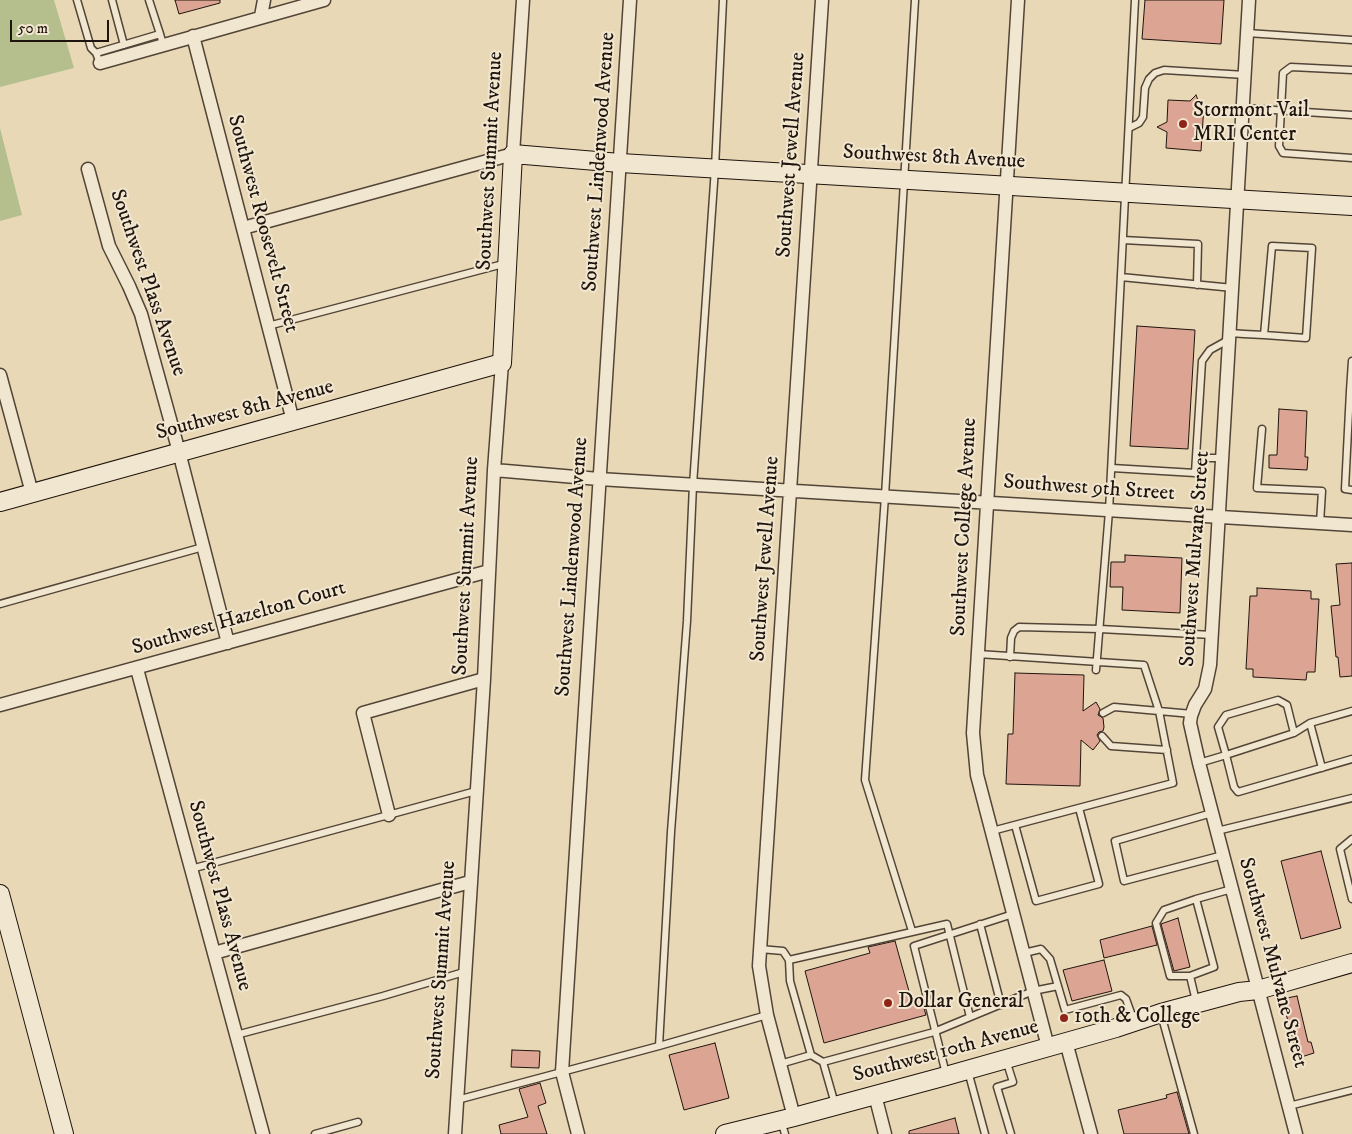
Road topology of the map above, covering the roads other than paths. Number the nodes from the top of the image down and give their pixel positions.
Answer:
1 (77, 0) edge
2 (112, 0) edge
3 (149, 0) edge
4 (264, 0) edge
5 (324, 0) edge
6 (523, 0) edge
7 (630, 0) edge
8 (723, 0) edge
9 (822, 0) edge
10 (915, 0) edge
11 (1018, 0) edge
12 (1136, 0) edge
13 (1250, 0) edge
14 (262, 16) junction
15 (1248, 33) junction
16 (193, 36) junction
17 (161, 39) junction
18 (1352, 40) edge
19 (124, 44) junction
20 (98, 58) junction
21 (1352, 70) edge
22 (1245, 75) junction
23 (1243, 108) junction
24 (1280, 111) junction
25 (1352, 115) edge
26 (1129, 128) junction
27 (513, 154) junction
28 (1352, 158) edge
29 (620, 162) junction
30 (715, 168) junction
31 (88, 169) dead end
32 (811, 174) junction
33 (904, 179) junction
34 (1006, 185) junction
35 (1126, 191) junction
36 (1238, 198) junction
37 (1352, 206) edge
38 (243, 228) junction
39 (1123, 240) junction
40 (508, 263) junction
41 (1121, 278) junction
42 (1197, 285) junction
43 (1232, 288) junction
44 (268, 326) junction
45 (1264, 335) junction
46 (1230, 336) junction
47 (1352, 361) edge
48 (502, 363) junction
49 (0, 375) edge
50 (1351, 391) edge
51 (293, 421) junction
52 (1262, 429) dead end
53 (179, 452) junction
54 (1197, 458) junction
55 (1223, 458) junction
56 (1112, 468) junction
57 (494, 470) junction
58 (599, 479) junction
59 (693, 485) junction
60 (790, 490) junction
61 (1352, 490) edge
62 (32, 493) junction
63 (885, 496) junction
64 (0, 502) edge
65 (987, 503) junction
66 (1109, 511) junction
67 (1219, 517) junction
68 (1320, 523) junction
69 (1352, 525) edge
70 (203, 548) junction
71 (489, 571) junction
72 (0, 604) edge
73 (1100, 629) junction
74 (1212, 635) junction
75 (228, 643) junction
76 (978, 654) junction
77 (1010, 656) junction
78 (1097, 662) junction
79 (137, 669) junction
80 (1096, 670) dead end
81 (484, 679) junction
82 (0, 705) edge
83 (1352, 710) edge
84 (1159, 711) junction
85 (1103, 713) dead end
86 (1192, 714) junction
87 (1310, 723) junction
88 (1294, 733) junction
89 (1102, 736) dead end
90 (1167, 750) junction
91 (1226, 755) junction
92 (1352, 759) edge
93 (1199, 763) junction
94 (1322, 768) junction
95 (476, 791) junction
96 (1352, 798) edge
97 (1079, 808) junction
98 (1212, 813) junction
99 (389, 815) junction
100 (1015, 825) junction
101 (992, 831) junction
102 (1217, 831) junction
103 (1352, 839) edge
104 (1223, 855) junction
105 (191, 869) junction
106 (470, 882) junction
107 (1232, 889) junction
108 (0, 894) edge
109 (1196, 899) junction
110 (1352, 899) edge
111 (1013, 914) junction
112 (3, 920) edge
113 (980, 924) junction
114 (912, 931) junction
115 (950, 934) junction
116 (760, 948) junction
117 (214, 952) junction
118 (1024, 953) junction
119 (789, 960) junction
120 (1352, 964) edge
121 (464, 972) junction
122 (1190, 976) junction
123 (1058, 986) junction
124 (1258, 990) junction
125 (1034, 992) junction
126 (1197, 1003) junction
127 (1001, 1005) junction
128 (1161, 1013) junction
129 (767, 1015) junction
130 (970, 1017) junction
131 (1134, 1022) junction
132 (934, 1032) junction
133 (236, 1035) junction
134 (1066, 1042) junction
135 (659, 1046) junction
136 (1048, 1047) junction
137 (811, 1055) junction
138 (1006, 1059) junction
139 (823, 1062) junction
140 (780, 1064) junction
141 (968, 1070) junction
142 (562, 1072) junction
143 (946, 1076) junction
144 (1352, 1090) edge
145 (875, 1095) junction
146 (456, 1100) junction
147 (835, 1106) junction
148 (1289, 1106) junction
149 (358, 1122) dead end
150 (786, 1124) edge
151 (64, 1134) edge
152 (263, 1134) edge
153 (315, 1134) edge
154 (454, 1134) edge
155 (578, 1134) edge
156 (725, 1134) edge
157 (885, 1134) edge
158 (985, 1134) edge
159 (1011, 1134) edge
160 (1091, 1134) edge
161 (1194, 1134) edge
162 (1296, 1134) edge

1 - 20 lane
2 - 19 lane
3 - 17 lane
4 - 14 street
5 - 14 street
6 - 27 street, Southwest Summit Avenue
7 - 29 street, Southwest Lindenwood Avenue
8 - 30 lane
9 - 32 street, Southwest Jewell Avenue
10 - 33 lane
11 - 34 street, Southwest College Avenue
12 - 26 lane
13 - 15 street, Southwest Mulvane Street
14 - 16 street
15 - 18 lane
15 - 22 street, Southwest Mulvane Street
16 - 17 street
16 - 38 street, Southwest Roosevelt Street
17 - 19 lane
17 - 20 street
19 - 20 lane
21 - 24 lane
22 - 23 street, Southwest Mulvane Street
22 - 26 lane
23 - 24 lane
23 - 36 street, Southwest Mulvane Street
24 - 25 lane
24 - 28 lane
26 - 35 lane
27 - 29 street, Southwest 8th Avenue
27 - 38 street
27 - 40 street, Southwest Summit Avenue
29 - 30 street, Southwest 8th Avenue
29 - 58 street, Southwest Lindenwood Avenue
30 - 32 street, Southwest 8th Avenue
30 - 59 lane
31 - 53 street, Southwest Plass Avenue
32 - 33 street, Southwest 8th Avenue
32 - 60 street, Southwest Jewell Avenue
33 - 34 street, Southwest 8th Avenue
33 - 63 lane
34 - 35 street, Southwest 8th Avenue
34 - 65 street, Southwest College Avenue
35 - 36 street, Southwest 8th Avenue
35 - 39 lane
36 - 37 street, Southwest 8th Avenue
36 - 43 street, Southwest Mulvane Street
38 - 44 street, Southwest Roosevelt Street
39 - 41 lane
39 - 42 lane
40 - 44 lane
40 - 48 street, Southwest Summit Avenue
41 - 42 lane
41 - 56 lane
42 - 43 lane
43 - 46 street, Southwest Mulvane Street
44 - 51 street, Southwest Roosevelt Street
45 - 45 lane
45 - 46 lane
46 - 54 lane
46 - 55 street, Southwest Mulvane Street
47 - 50 lane
48 - 51 street, Southwest 8th Avenue
48 - 57 street, Southwest Summit Avenue
49 - 62 street
50 - 61 lane
51 - 53 street, Southwest 8th Avenue
52 - 68 lane
53 - 62 street, Southwest 8th Avenue
53 - 70 street, Southwest Plass Avenue
54 - 55 lane
54 - 56 lane
55 - 67 street, Southwest Mulvane Street
56 - 66 lane
57 - 58 street, Southwest 9th Street
57 - 71 street, Southwest Summit Avenue
58 - 59 street, Southwest 9th Street
58 - 142 street, Southwest Lindenwood Avenue
59 - 60 street, Southwest 9th Street
59 - 135 lane
60 - 63 street, Southwest 9th Street
60 - 116 street, Southwest Jewell Avenue
62 - 64 street, Southwest 8th Avenue
63 - 65 street, Southwest 9th Street
63 - 114 lane
65 - 66 street, Southwest 9th Street
65 - 76 street, Southwest College Avenue
66 - 67 street, Southwest 9th Street
66 - 73 lane
67 - 68 street, Southwest 9th Street
67 - 74 street, Southwest Mulvane Street
68 - 69 street, Southwest 9th Street
70 - 72 lane
70 - 75 street, Southwest Plass Avenue
71 - 75 street, Southwest Hazelton Court
71 - 81 street, Southwest Summit Avenue
73 - 74 lane
73 - 77 lane
73 - 78 lane
74 - 86 street, Southwest Mulvane Street
75 - 79 street, Southwest Hazelton Court
76 - 77 lane
76 - 101 street, Southwest College Avenue
77 - 78 lane
78 - 80 lane
78 - 84 lane
79 - 82 street, Southwest Hazelton Court
79 - 105 street, Southwest Plass Avenue
81 - 95 street, Southwest Summit Avenue
81 - 99 street
83 - 87 lane
84 - 85 lane
84 - 86 lane
84 - 90 lane
86 - 93 street, Southwest Mulvane Street
87 - 88 lane
87 - 94 lane
88 - 91 lane
88 - 91 lane
89 - 90 lane
90 - 97 lane
91 - 93 lane
91 - 94 lane
92 - 94 lane
93 - 98 street, Southwest Mulvane Street
95 - 99 lane
95 - 106 street, Southwest Summit Avenue
96 - 102 lane
97 - 100 lane
97 - 100 lane
98 - 102 street, Southwest Mulvane Street
98 - 104 lane
99 - 105 lane
100 - 101 lane
101 - 111 street, Southwest College Avenue
102 - 104 street, Southwest Mulvane Street
103 - 110 lane
104 - 107 street, Southwest Mulvane Street
105 - 117 street, Southwest Plass Avenue
106 - 117 street
106 - 121 street, Southwest Summit Avenue
107 - 109 lane
107 - 124 street, Southwest Mulvane Street
108 - 112 street
109 - 122 lane
109 - 122 lane
111 - 113 lane
111 - 118 street, Southwest College Avenue
112 - 151 street
113 - 115 lane
113 - 127 lane
114 - 115 lane
114 - 119 lane
115 - 130 lane
115 - 132 lane
116 - 119 lane
116 - 129 street, Southwest Jewell Avenue
117 - 133 street, Southwest Plass Avenue
118 - 123 lane
118 - 125 street, Southwest College Avenue
119 - 137 lane
120 - 124 street, Southwest 10th Avenue
121 - 133 lane
121 - 146 street, Southwest Summit Avenue
122 - 126 lane
123 - 125 lane
123 - 131 lane
124 - 126 street, Southwest 10th Avenue
124 - 148 street, Southwest Mulvane Street
125 - 127 lane
125 - 136 street, Southwest College Avenue
126 - 128 street, Southwest 10th Avenue
127 - 130 lane
128 - 131 street, Southwest 10th Avenue
128 - 161 lane
129 - 135 lane
129 - 140 street, Southwest Jewell Avenue
130 - 132 lane
131 - 134 street, Southwest 10th Avenue
132 - 139 lane
132 - 143 lane
133 - 152 street, Southwest Plass Avenue
134 - 136 street, Southwest 10th Avenue
134 - 160 street
135 - 142 lane
136 - 138 street, Southwest 10th Avenue
137 - 139 lane
137 - 140 lane
138 - 141 street, Southwest 10th Avenue
138 - 159 lane
139 - 147 lane
140 - 150 street, Southwest Jewell Avenue
141 - 143 street, Southwest 10th Avenue
141 - 158 lane
142 - 146 lane
142 - 155 street, Southwest Lindenwood Avenue
143 - 145 street, Southwest 10th Avenue
144 - 148 lane
145 - 147 street, Southwest 10th Avenue
145 - 157 street
146 - 154 street, Southwest Summit Avenue
147 - 150 street, Southwest 10th Avenue
148 - 162 street, Southwest Mulvane Street
149 - 153 lane
150 - 156 street, Southwest 10th Avenue

